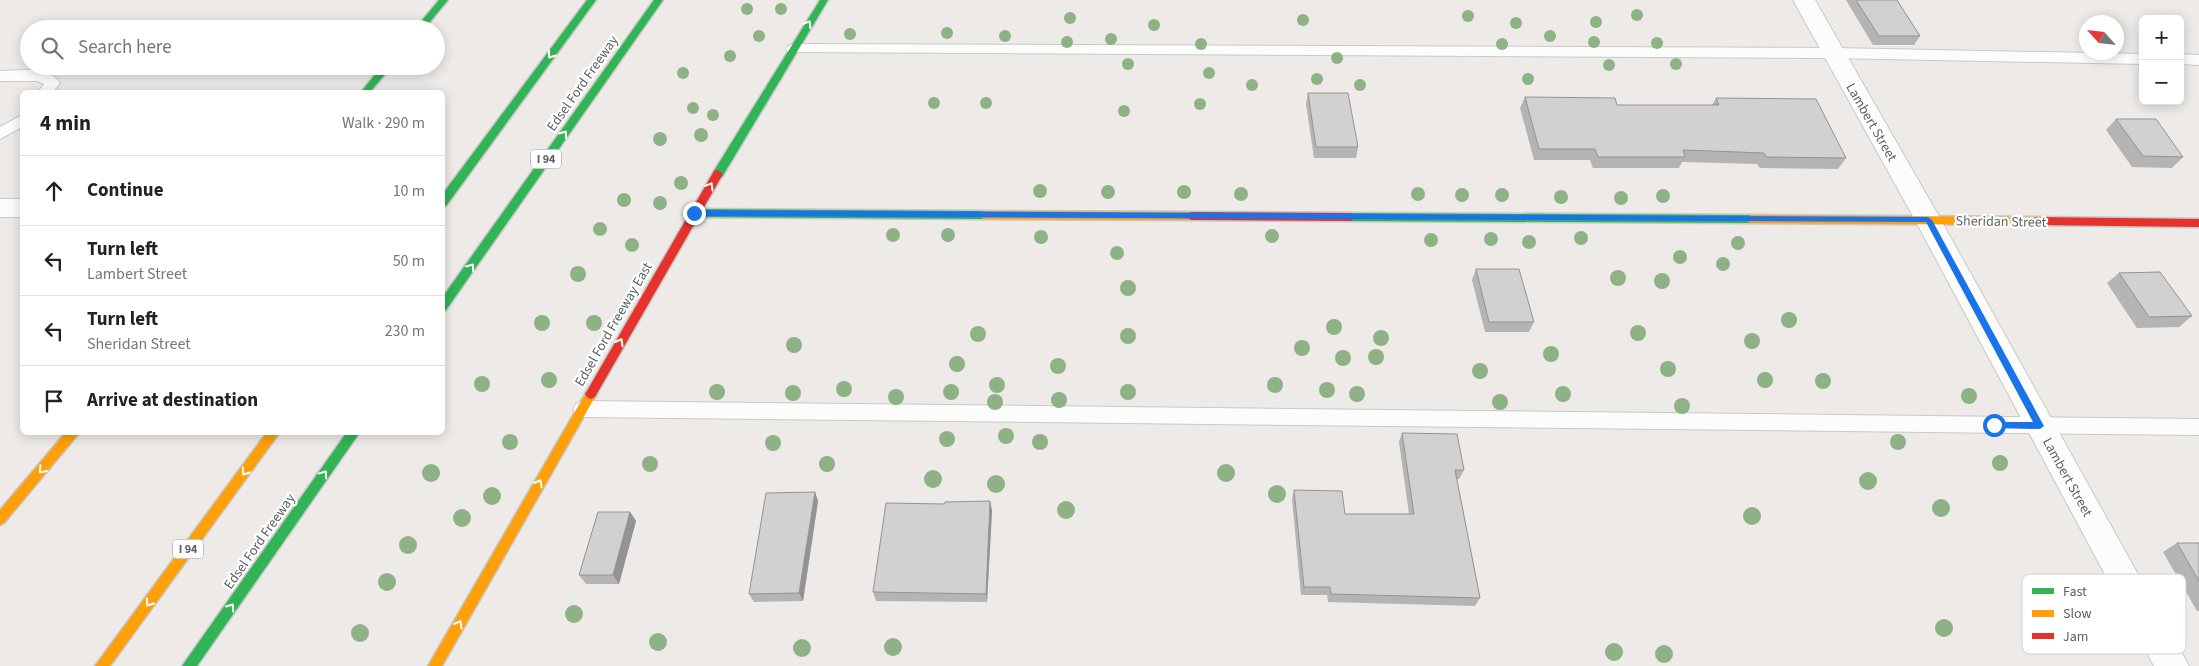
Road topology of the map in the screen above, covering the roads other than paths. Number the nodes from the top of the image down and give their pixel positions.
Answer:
1 (444, 0) edge
2 (587, 0) edge
3 (592, 0) edge
4 (658, 0) edge
5 (664, 0) edge
6 (824, 0) edge
7 (1804, 0) edge
8 (650, 12) junction
9 (580, 15) junction
10 (427, 20) edge
11 (793, 49) junction
12 (1833, 53) junction
13 (2139, 59) edge
14 (2184, 59) edge
15 (2199, 60) edge
16 (379, 75) edge
17 (0, 76) edge
18 (47, 90) edge
19 (367, 90) edge
20 (20, 121) edge
21 (0, 134) edge
22 (445, 199) edge
23 (0, 208) edge
24 (20, 208) edge
25 (694, 213) junction
26 (1928, 220) junction
27 (2199, 223) edge
28 (445, 303) edge
29 (582, 409) junction
30 (2040, 426) junction
31 (2199, 427) edge
32 (71, 435) edge
33 (272, 435) edge
34 (352, 435) edge
35 (0, 519) edge
36 (2121, 574) edge
37 (2165, 654) edge
38 (102, 666) edge
39 (189, 666) edge
40 (435, 666) edge
41 (2172, 666) edge

1 - 10 main road
2 - 9 main road
3 - 9 main road
4 - 8 main road, Edsel Ford Freeway / I 94
5 - 8 main road
11 -> 6 main road, Edsel Ford Freeway East
7 - 12 street, Lambert Street
28 -> 8 main road, Edsel Ford Freeway / I 94
9 -> 22 main road
11 - 12 lane
25 -> 11 main road, Edsel Ford Freeway East
12 - 13 lane
12 - 26 street, Lambert Street
14 - 15 lane
16 - 19 main road
17 - 18 lane
20 - 21 lane
23 - 24 street
25 - 26 main road, Sheridan Street
29 -> 25 main road, Edsel Ford Freeway East
26 - 27 main road, Sheridan Street
26 - 30 street, Lambert Street
29 - 30 lane
40 -> 29 main road, Edsel Ford Freeway East
30 - 31 lane
30 - 36 street, Lambert Street
32 -> 35 main road
33 -> 38 main road, I 94
39 -> 34 main road, Edsel Ford Freeway
37 - 41 street, Lambert Street

